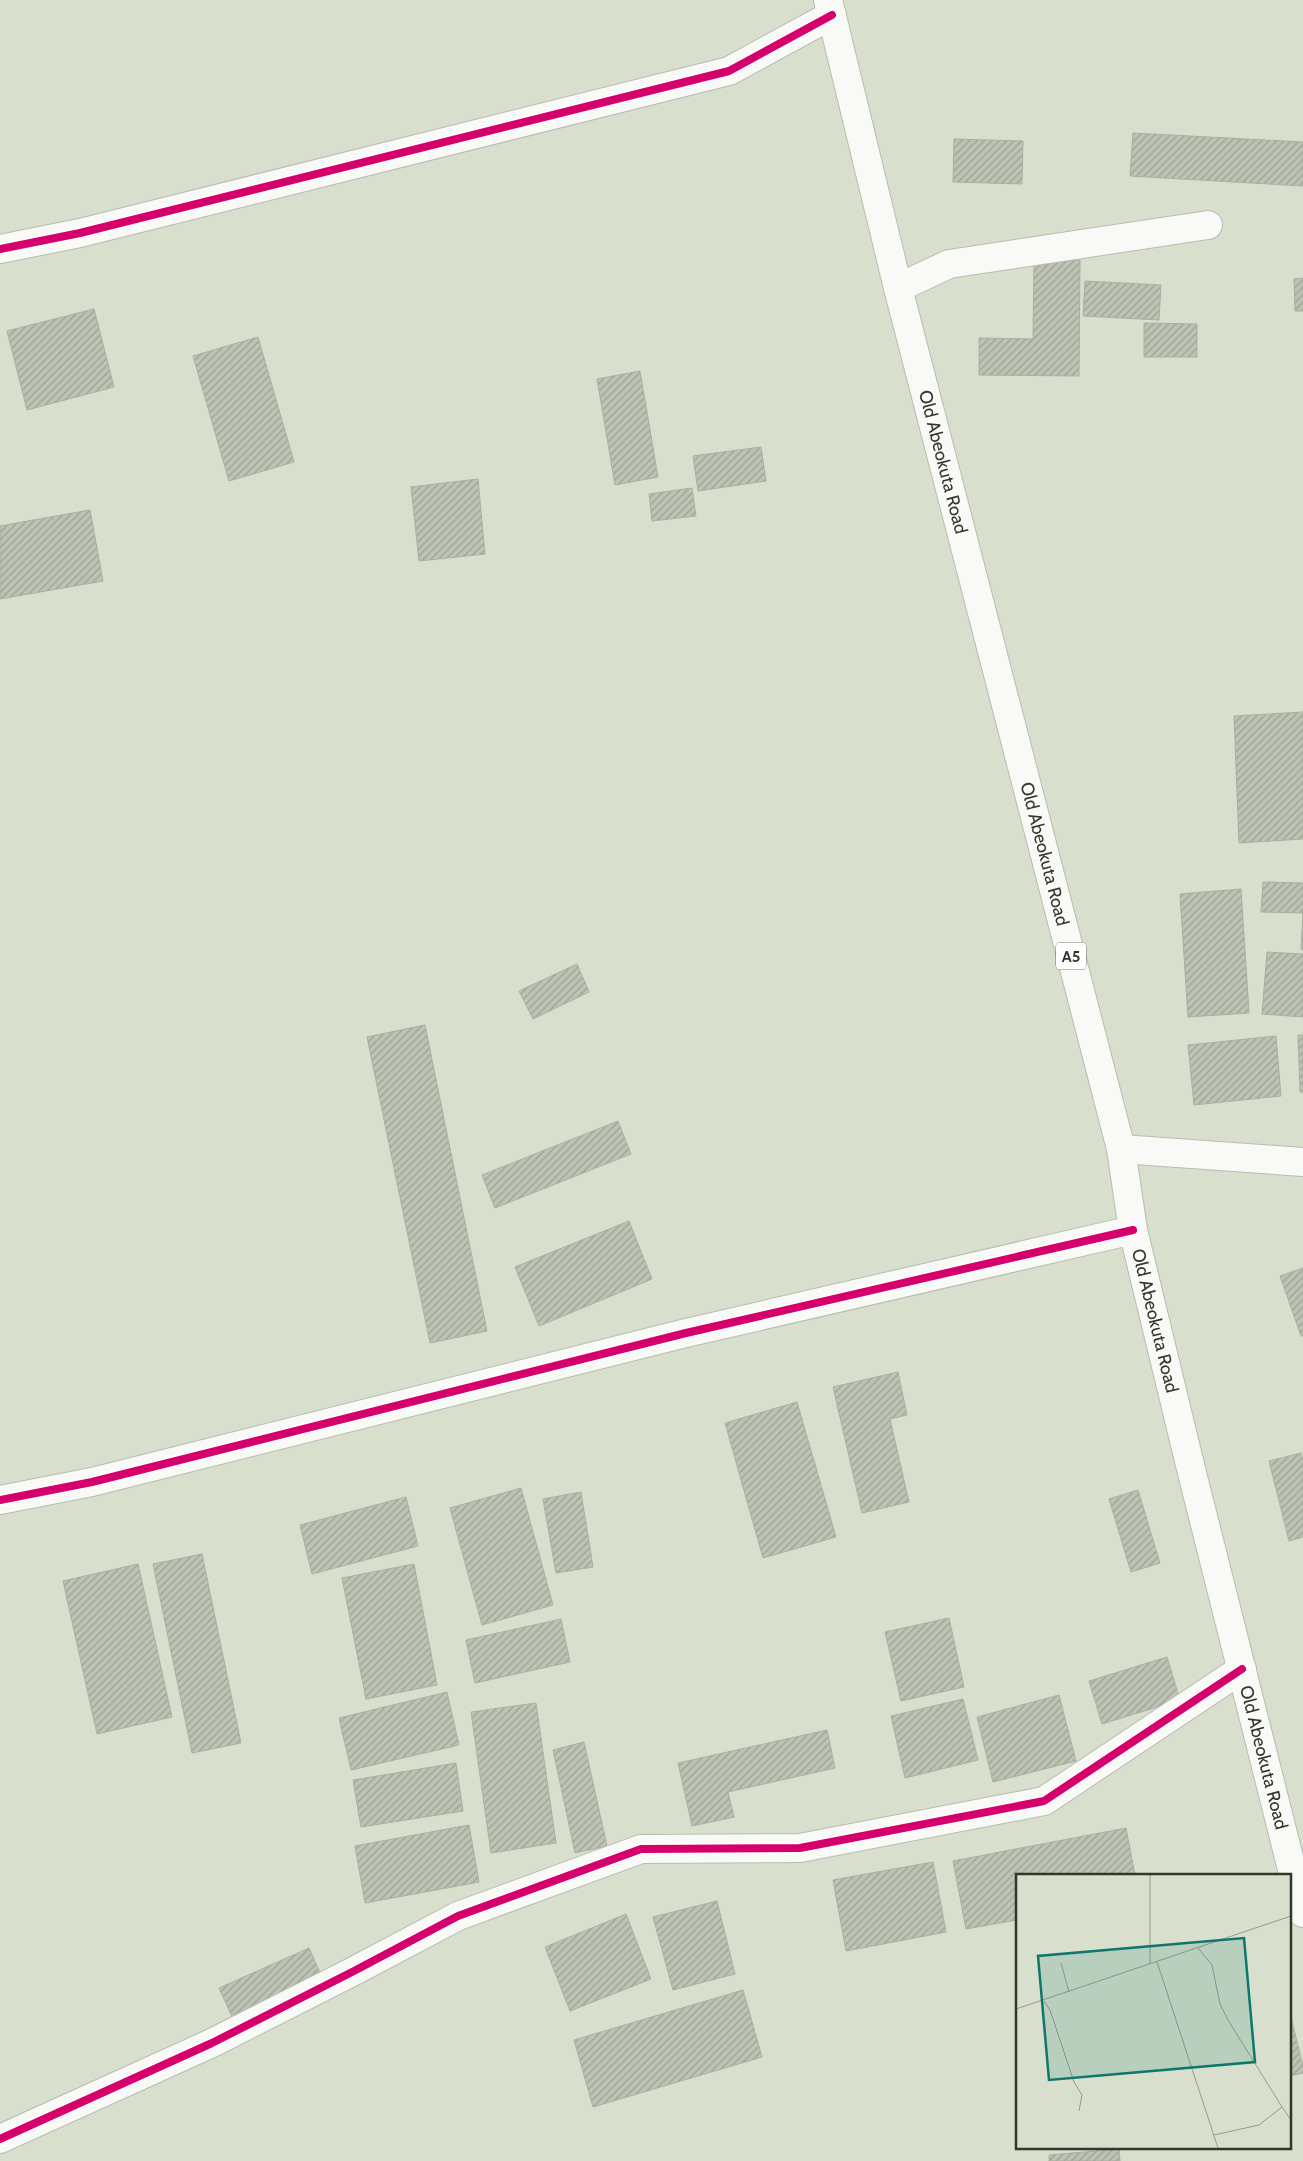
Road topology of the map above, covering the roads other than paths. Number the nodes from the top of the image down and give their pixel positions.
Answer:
1 (830, 8) edge
2 (1208, 224) dead end
3 (0, 249) edge
4 (898, 288) junction
5 (1121, 1149) junction
6 (1303, 1162) edge
7 (1133, 1230) junction
8 (0, 1500) edge
9 (1242, 1669) junction
10 (1303, 1914) edge
11 (0, 2139) edge

1 - 3 main road
1 - 4 main road, Old Abeokuta Road / A5
2 - 4 main road
4 - 5 main road, Old Abeokuta Road / A5
5 - 6 main road
5 - 7 main road, Old Abeokuta Road / A5
7 - 8 main road
7 - 9 main road, Old Abeokuta Road / A5
9 - 10 main road, Old Abeokuta Road / A5
9 - 11 main road

